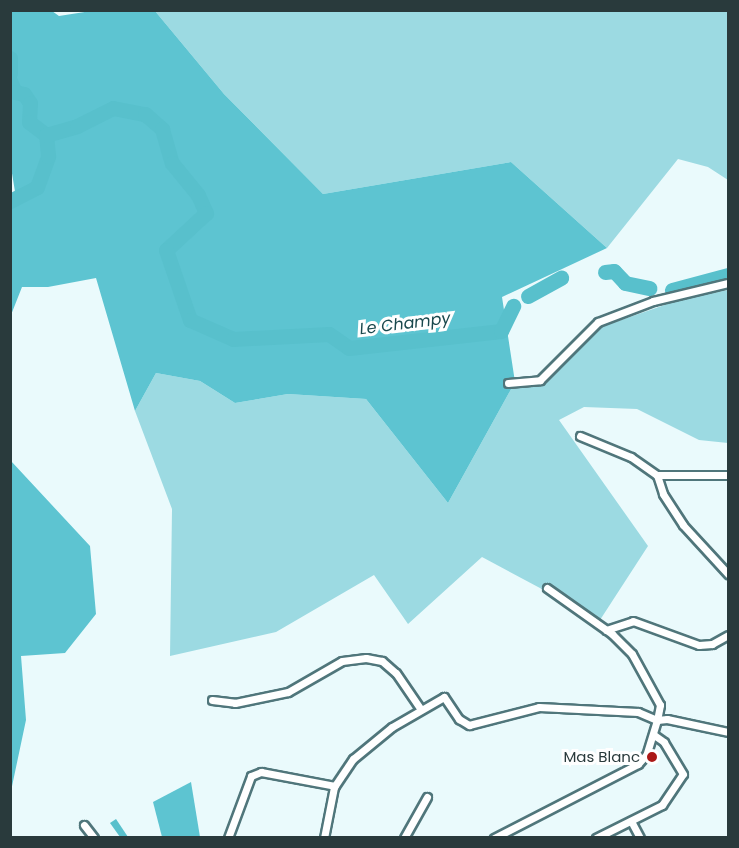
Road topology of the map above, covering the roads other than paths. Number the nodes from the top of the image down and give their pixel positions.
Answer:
1 (729, 284) edge
2 (508, 383) dead end
3 (580, 436) dead end
4 (657, 475) junction
5 (729, 475) edge
6 (729, 574) edge
7 (547, 588) dead end
8 (606, 630) junction
9 (729, 635) edge
10 (212, 699) dead end
11 (420, 708) junction
12 (657, 720) junction
13 (729, 732) edge
14 (654, 735) junction
15 (334, 786) junction
16 (427, 796) dead end
17 (630, 821) junction
18 (84, 825) dead end
19 (94, 837) edge
20 (228, 837) edge
21 (324, 837) edge
22 (404, 837) edge
23 (494, 837) edge
24 (596, 837) edge
25 (640, 837) edge

1 - 2 street
3 - 4 street
4 - 5 street
4 - 6 street
7 - 8 street
8 - 9 street
8 - 12 street
10 - 11 street
11 - 12 street
11 - 15 street
12 - 13 street
12 - 14 street
14 - 17 street
14 - 23 street
15 - 20 street
15 - 21 street
16 - 22 street
17 - 24 street
17 - 25 street
18 - 19 street

